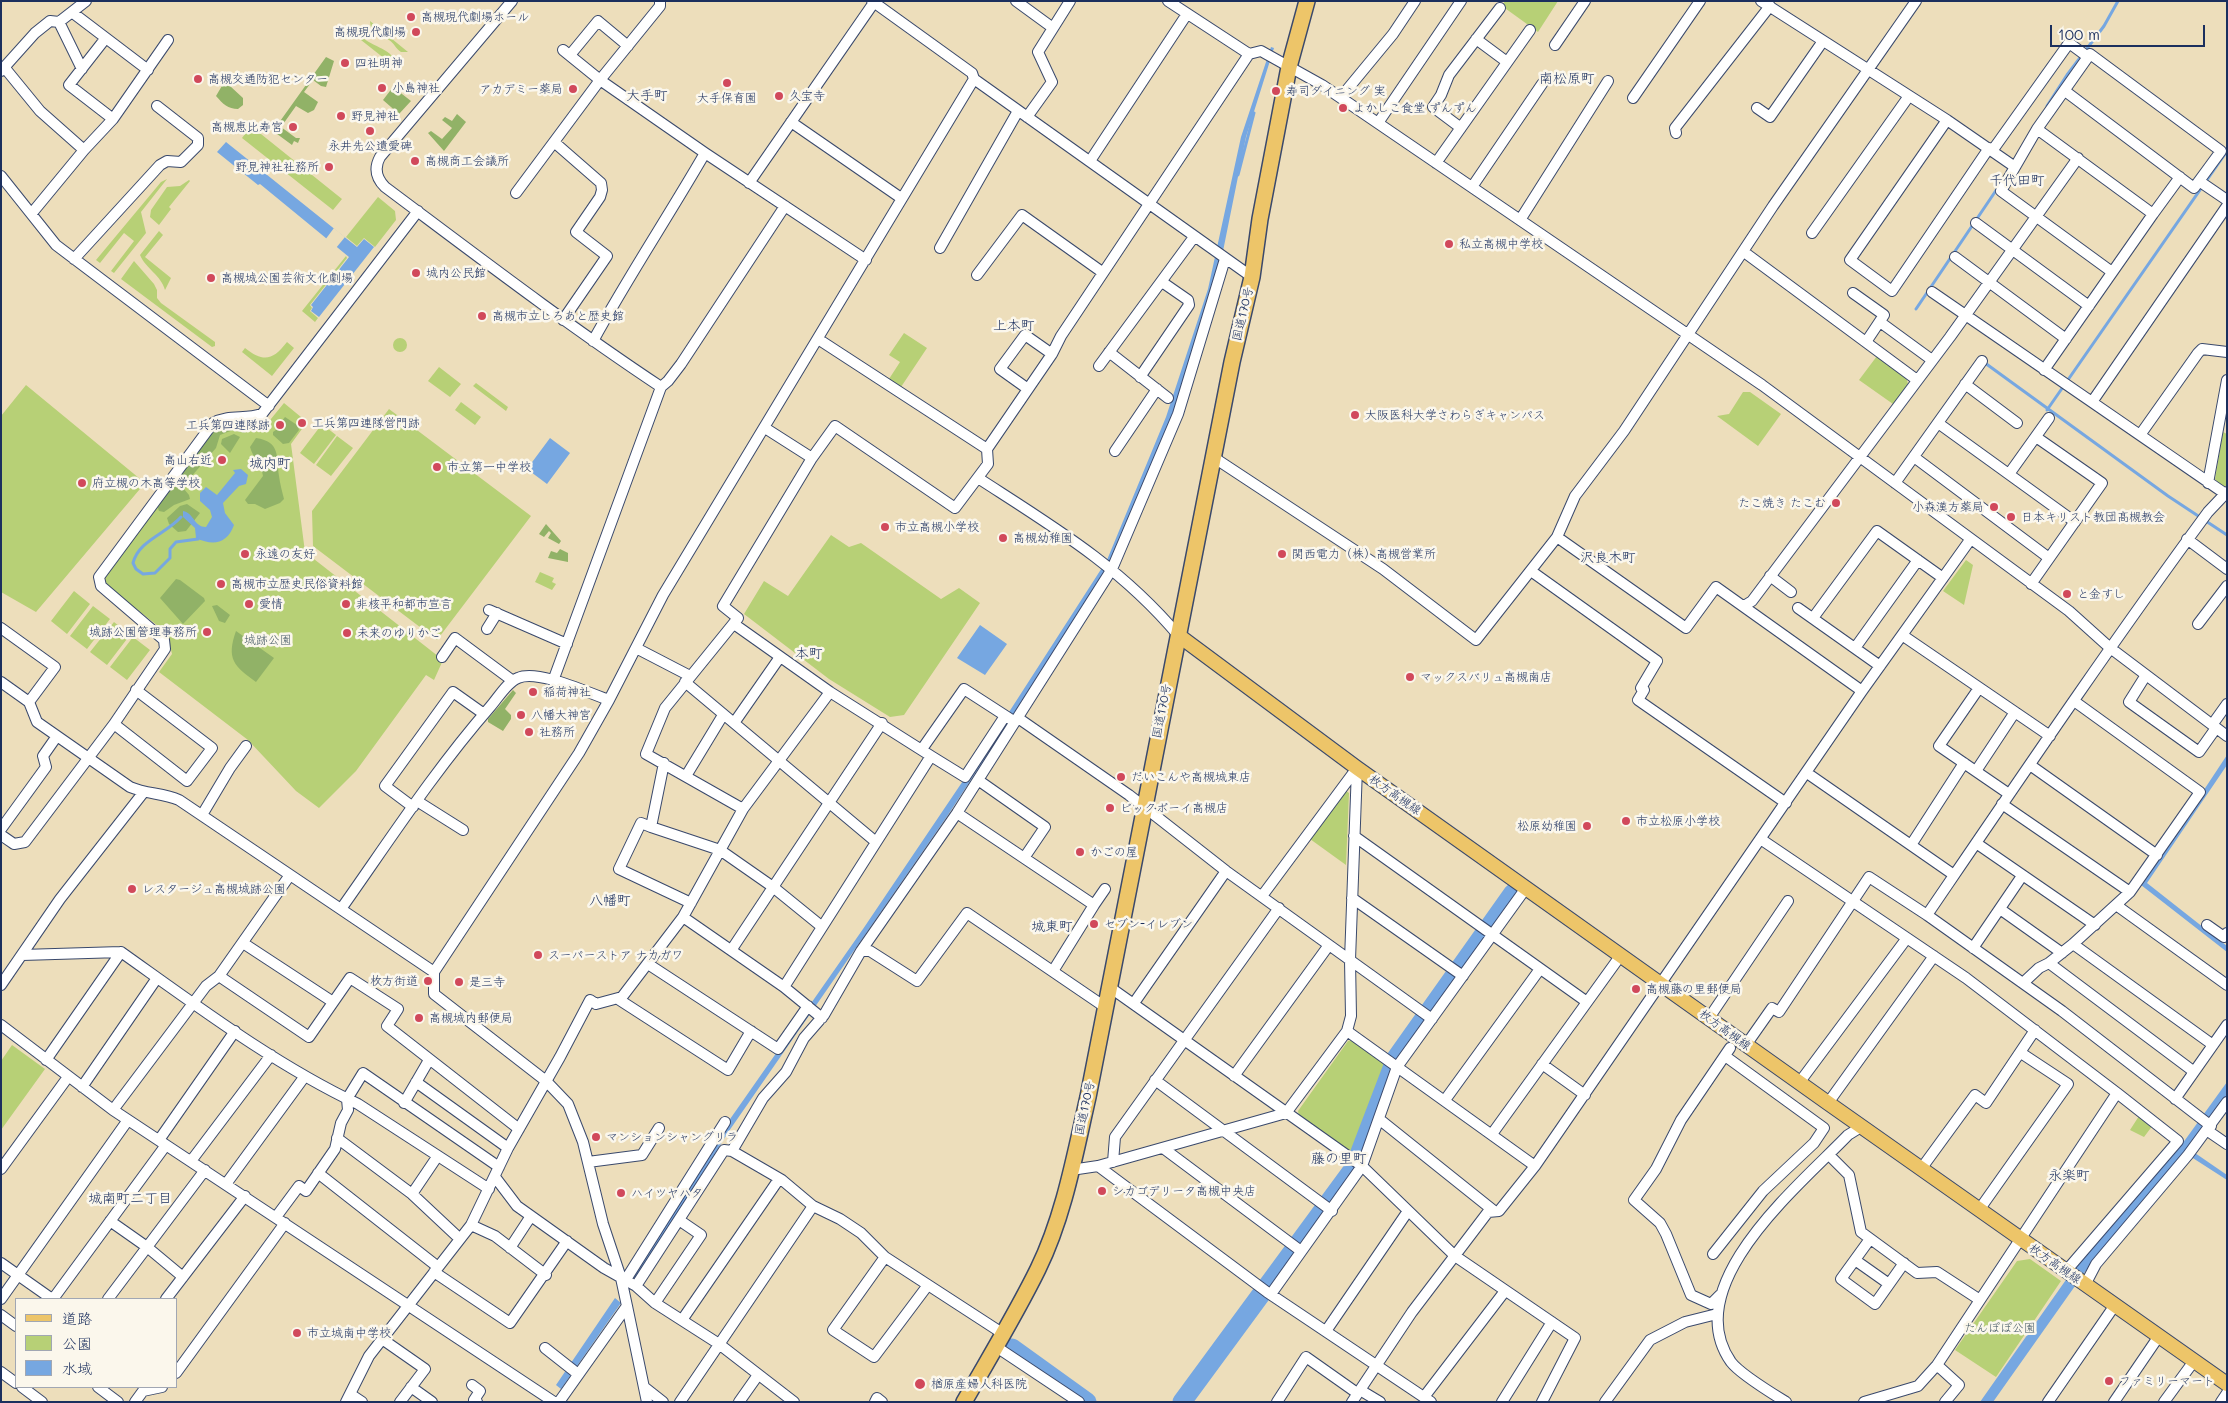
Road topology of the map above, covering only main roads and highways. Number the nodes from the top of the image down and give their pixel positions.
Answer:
1 (1307, 1) edge
2 (1178, 635) junction
3 (2227, 1384) edge
4 (964, 1402) edge

1 - 2 highway, 国道170号
2 - 3 main road, 枚方高槻線
2 - 4 highway, 国道170号

